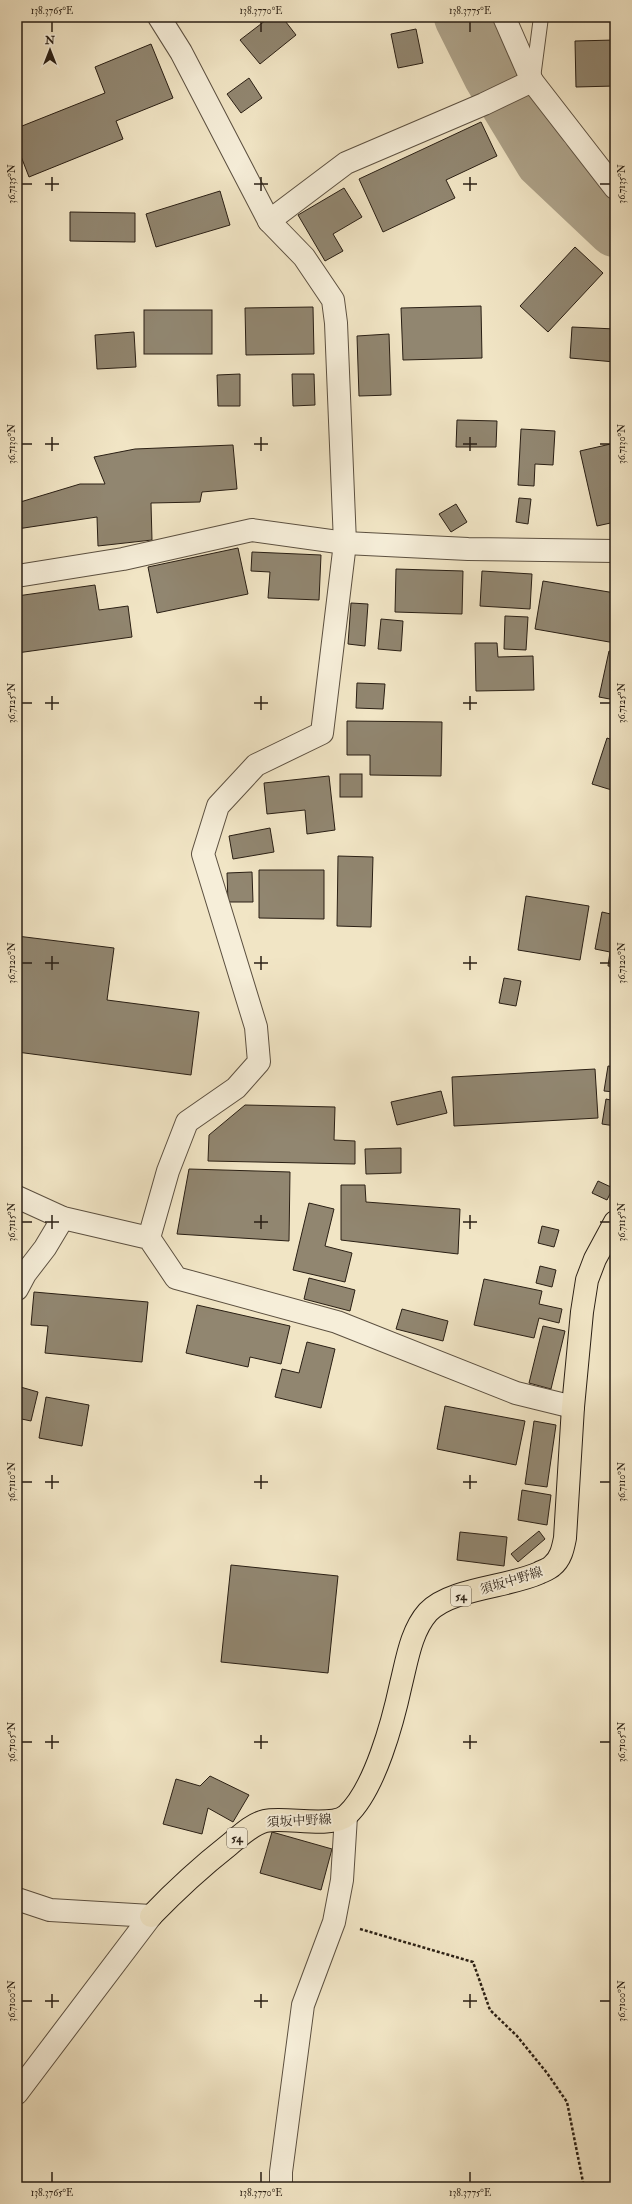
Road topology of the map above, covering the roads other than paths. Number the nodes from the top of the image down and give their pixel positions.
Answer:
1 (159, 17) edge
2 (504, 17) edge
3 (541, 17) edge
4 (532, 81) junction
5 (615, 188) edge
6 (269, 221) junction
7 (344, 543) junction
8 (615, 551) edge
9 (17, 576) edge
10 (17, 1197) edge
11 (63, 1218) junction
12 (615, 1222) edge
13 (149, 1238) junction
14 (17, 1289) edge
15 (573, 1407) junction
16 (346, 1816) junction
17 (17, 1899) edge
18 (151, 1916) junction
19 (17, 2093) edge
20 (282, 2187) edge

1 - 6 street
2 - 4 street
3 - 4 lane
4 - 5 street
4 - 6 street
6 - 7 street
7 - 8 street
7 - 9 street
7 - 13 street
10 - 11 street
11 - 13 street
11 - 14 street
12 - 15 main road, 須坂中野線 / 54
13 - 15 street
15 - 16 main road, 須坂中野線 / 54
16 - 18 main road, 須坂中野線 / 54
16 - 20 street
17 - 18 street
18 - 19 street

